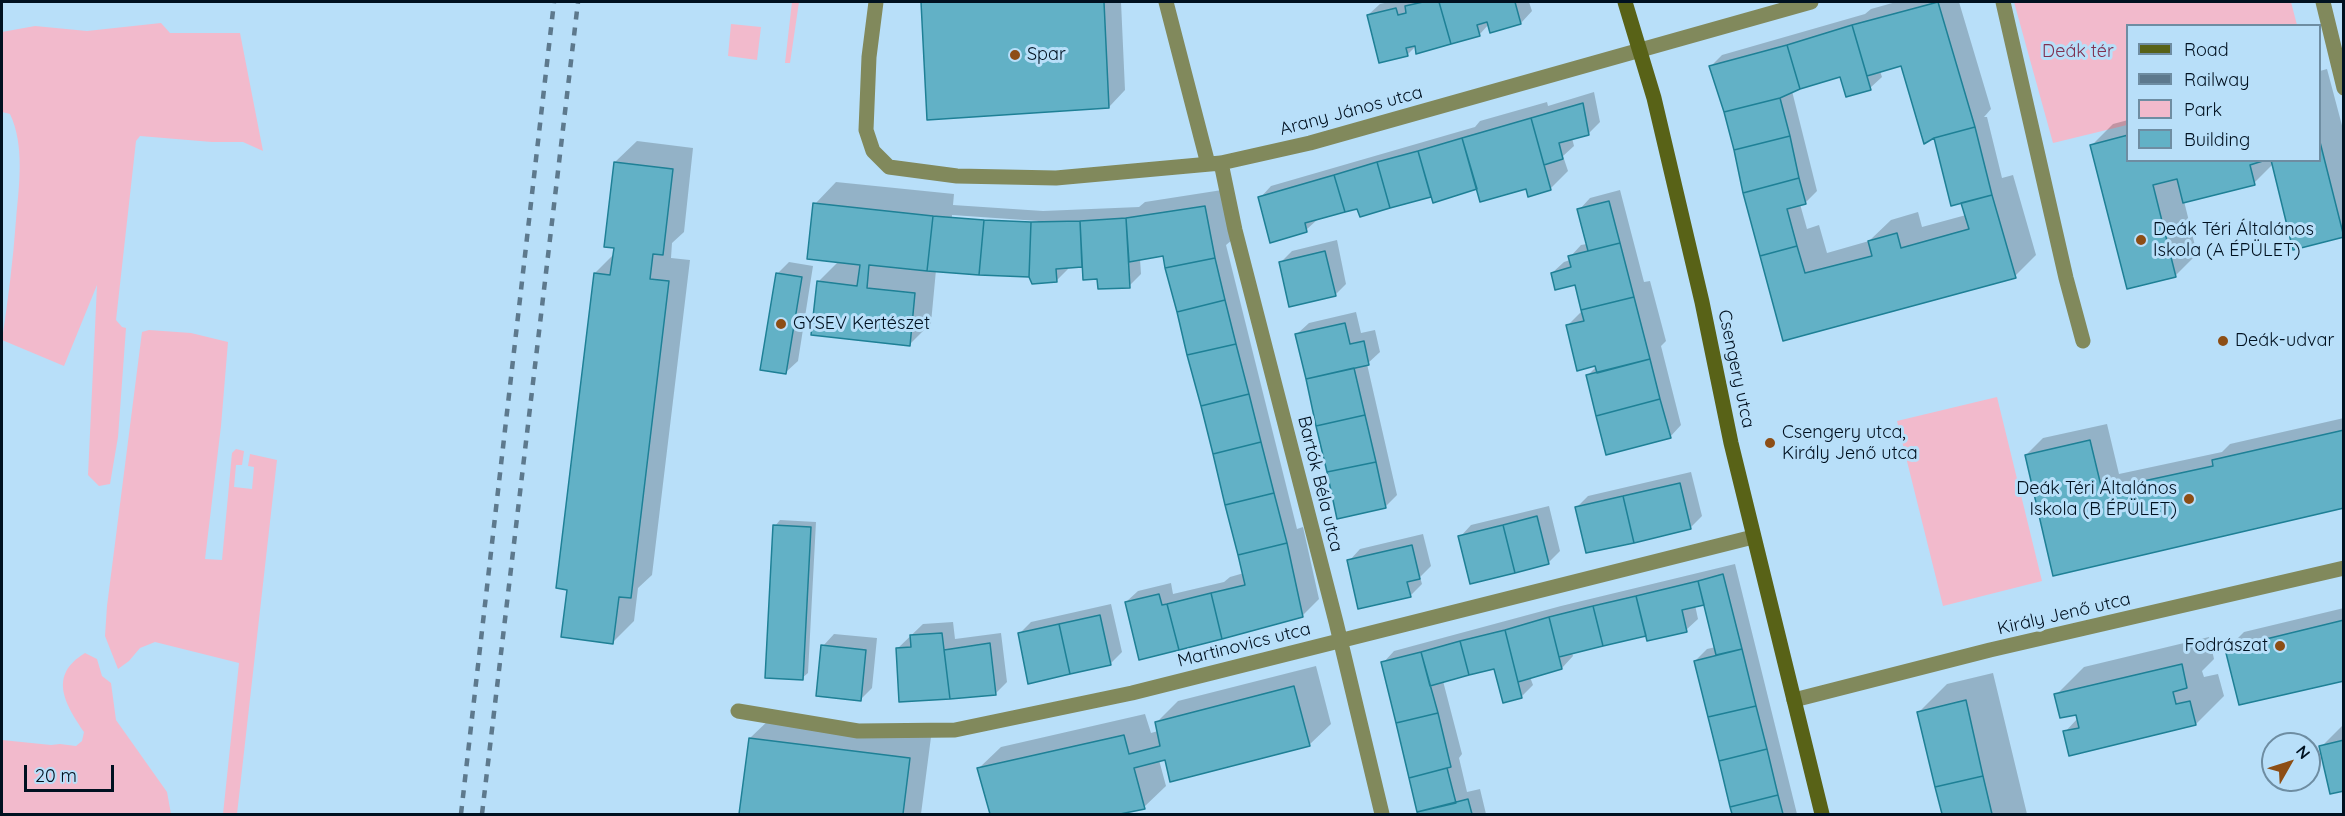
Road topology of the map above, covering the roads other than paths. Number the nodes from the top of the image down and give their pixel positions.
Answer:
1 (876, 2) edge
2 (1166, 2) edge
3 (1625, 2) edge
4 (1811, 2) edge
5 (2003, 2) edge
6 (2323, 2) edge
7 (1641, 50) junction
8 (2343, 88) edge
9 (1215, 163) junction
10 (2083, 341) dead end
11 (1753, 537) junction
12 (2343, 568) edge
13 (1341, 642) junction
14 (1794, 700) junction
15 (738, 711) dead end
16 (1382, 814) edge
17 (1822, 814) edge

1 - 9 street, Arany János utca
2 - 9 street, Bartók Béla utca
3 - 7 main road, Csengery utca
4 - 7 street, Arany János utca
5 - 10 street
6 - 8 street
7 - 9 street, Arany János utca
7 - 11 main road, Csengery utca
9 - 13 street, Bartók Béla utca
11 - 13 street, Martinovics utca
11 - 14 main road, Csengery utca
12 - 14 street, Király Jenő utca
13 - 15 street, Martinovics utca
13 - 16 street, Bartók Béla utca
14 - 17 main road, Csengery utca

